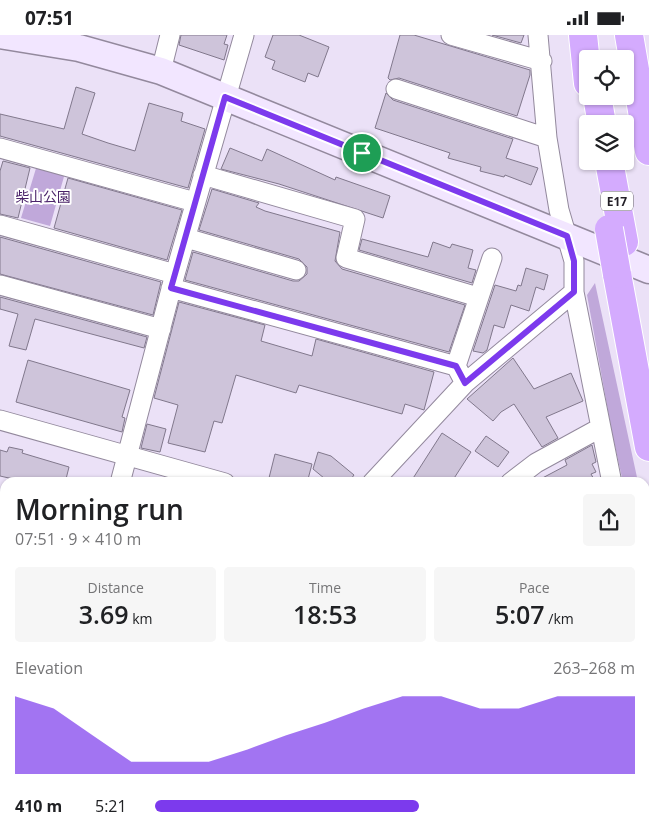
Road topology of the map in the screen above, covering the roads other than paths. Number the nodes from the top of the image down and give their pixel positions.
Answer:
1 (0, 35) edge
2 (170, 35) edge
3 (244, 35) edge
4 (451, 35) edge
5 (538, 35) edge
6 (583, 35) edge
7 (588, 35) edge
8 (629, 35) edge
9 (585, 50) edge
10 (590, 50) edge
11 (542, 61) junction
12 (161, 71) junction
13 (396, 89) dead end
14 (225, 97) junction
15 (547, 138) junction
16 (0, 147) edge
17 (649, 151) edge
18 (601, 170) edge
19 (610, 170) edge
20 (204, 175) junction
21 (195, 202) junction
22 (0, 225) edge
23 (617, 235) junction
24 (567, 236) junction
25 (186, 238) junction
26 (492, 258) dead end
27 (296, 270) dead end
28 (632, 275) edge
29 (173, 281) junction
30 (0, 285) edge
31 (574, 292) junction
32 (478, 297) junction
33 (161, 329) junction
34 (649, 362) edge
35 (456, 366) junction
36 (465, 383) junction
37 (0, 420) edge
38 (600, 428) junction
39 (649, 447) edge
40 (128, 456) junction
41 (122, 477) edge
42 (203, 477) edge
43 (378, 477) edge
44 (518, 477) edge
45 (611, 477) edge

1 - 12 street
2 - 12 street
3 - 14 street
4 - 11 street
5 - 11 street
6 - 9 highway
7 - 10 highway
8 - 17 highway
11 - 15 street
12 - 14 street
13 - 15 street
14 - 20 street
14 - 24 street
15 - 24 street
16 - 21 street
18 - 23 highway
19 - 23 highway, E17
20 - 21 street
20 - 32 street
21 - 25 street
22 - 29 street
23 - 28 highway, E17
24 - 28 street
24 - 31 street
25 - 27 street
25 - 29 street
26 - 32 street
28 - 34 highway, E17
28 - 39 highway
29 - 33 street
29 - 35 street
30 - 33 street
31 - 36 street
31 - 38 street
32 - 35 street
33 - 40 street
35 - 36 street
36 - 43 street
37 - 40 street
38 - 44 street
38 - 45 street
40 - 41 street
40 - 42 street

